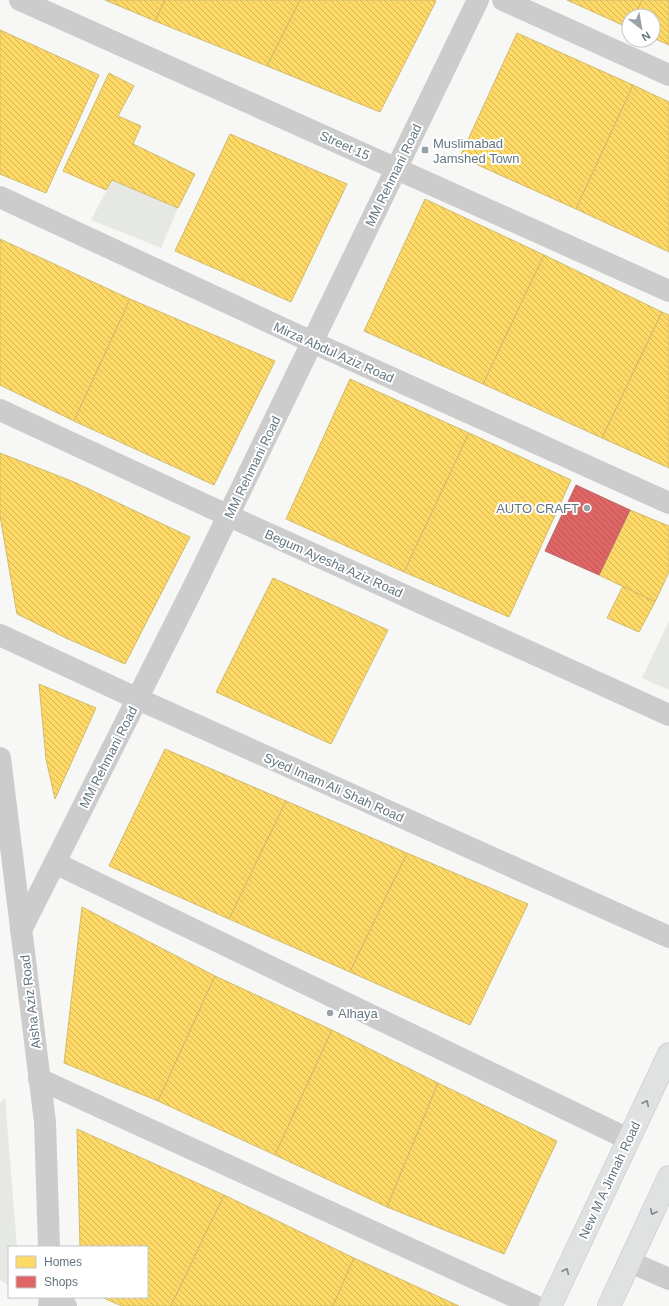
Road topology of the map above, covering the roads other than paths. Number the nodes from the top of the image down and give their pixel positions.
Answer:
1 (20, 0) edge
2 (478, 0) edge
3 (503, 0) edge
4 (669, 75) edge
5 (397, 168) junction
6 (0, 197) edge
7 (669, 291) edge
8 (312, 342) junction
9 (0, 410) edge
10 (669, 503) edge
11 (229, 516) junction
12 (0, 635) edge
13 (138, 698) junction
14 (669, 715) edge
15 (0, 758) edge
16 (55, 863) junction
17 (21, 930) junction
18 (669, 937) edge
19 (669, 1054) edge
20 (39, 1079) junction
21 (628, 1139) junction
22 (669, 1177) edge
23 (49, 1246) edge
24 (630, 1262) junction
25 (669, 1279) edge
26 (535, 1306) edge
27 (550, 1306) edge
28 (609, 1306) edge

1 - 5 street, Street 15
2 - 5 street, MM Rehmani Road
3 - 4 street
5 - 7 street, Street 15
5 - 8 street, MM Rehmani Road
6 - 8 street, Mirza Abdul Aziz Road
8 - 10 street, Mirza Abdul Aziz Road
8 - 11 street, MM Rehmani Road
9 - 11 street, Begum Ayesha Aziz Road
11 - 13 street, MM Rehmani Road
11 - 14 street, Begum Ayesha Aziz Road
12 - 13 street, Syed Imam Ali Shah Road
13 - 16 street, MM Rehmani Road
13 - 18 street, Syed Imam Ali Shah Road
15 - 17 street, Aisha Aziz Road
16 - 17 street, MM Rehmani Road
16 - 21 street
17 - 20 street, Aisha Aziz Road
21 -> 19 main road, New M A Jinnah Road
20 - 23 street, Aisha Aziz Road
20 - 26 street
27 -> 21 main road, New M A Jinnah Road
22 -> 24 main road
24 - 25 street
24 - 28 main road

